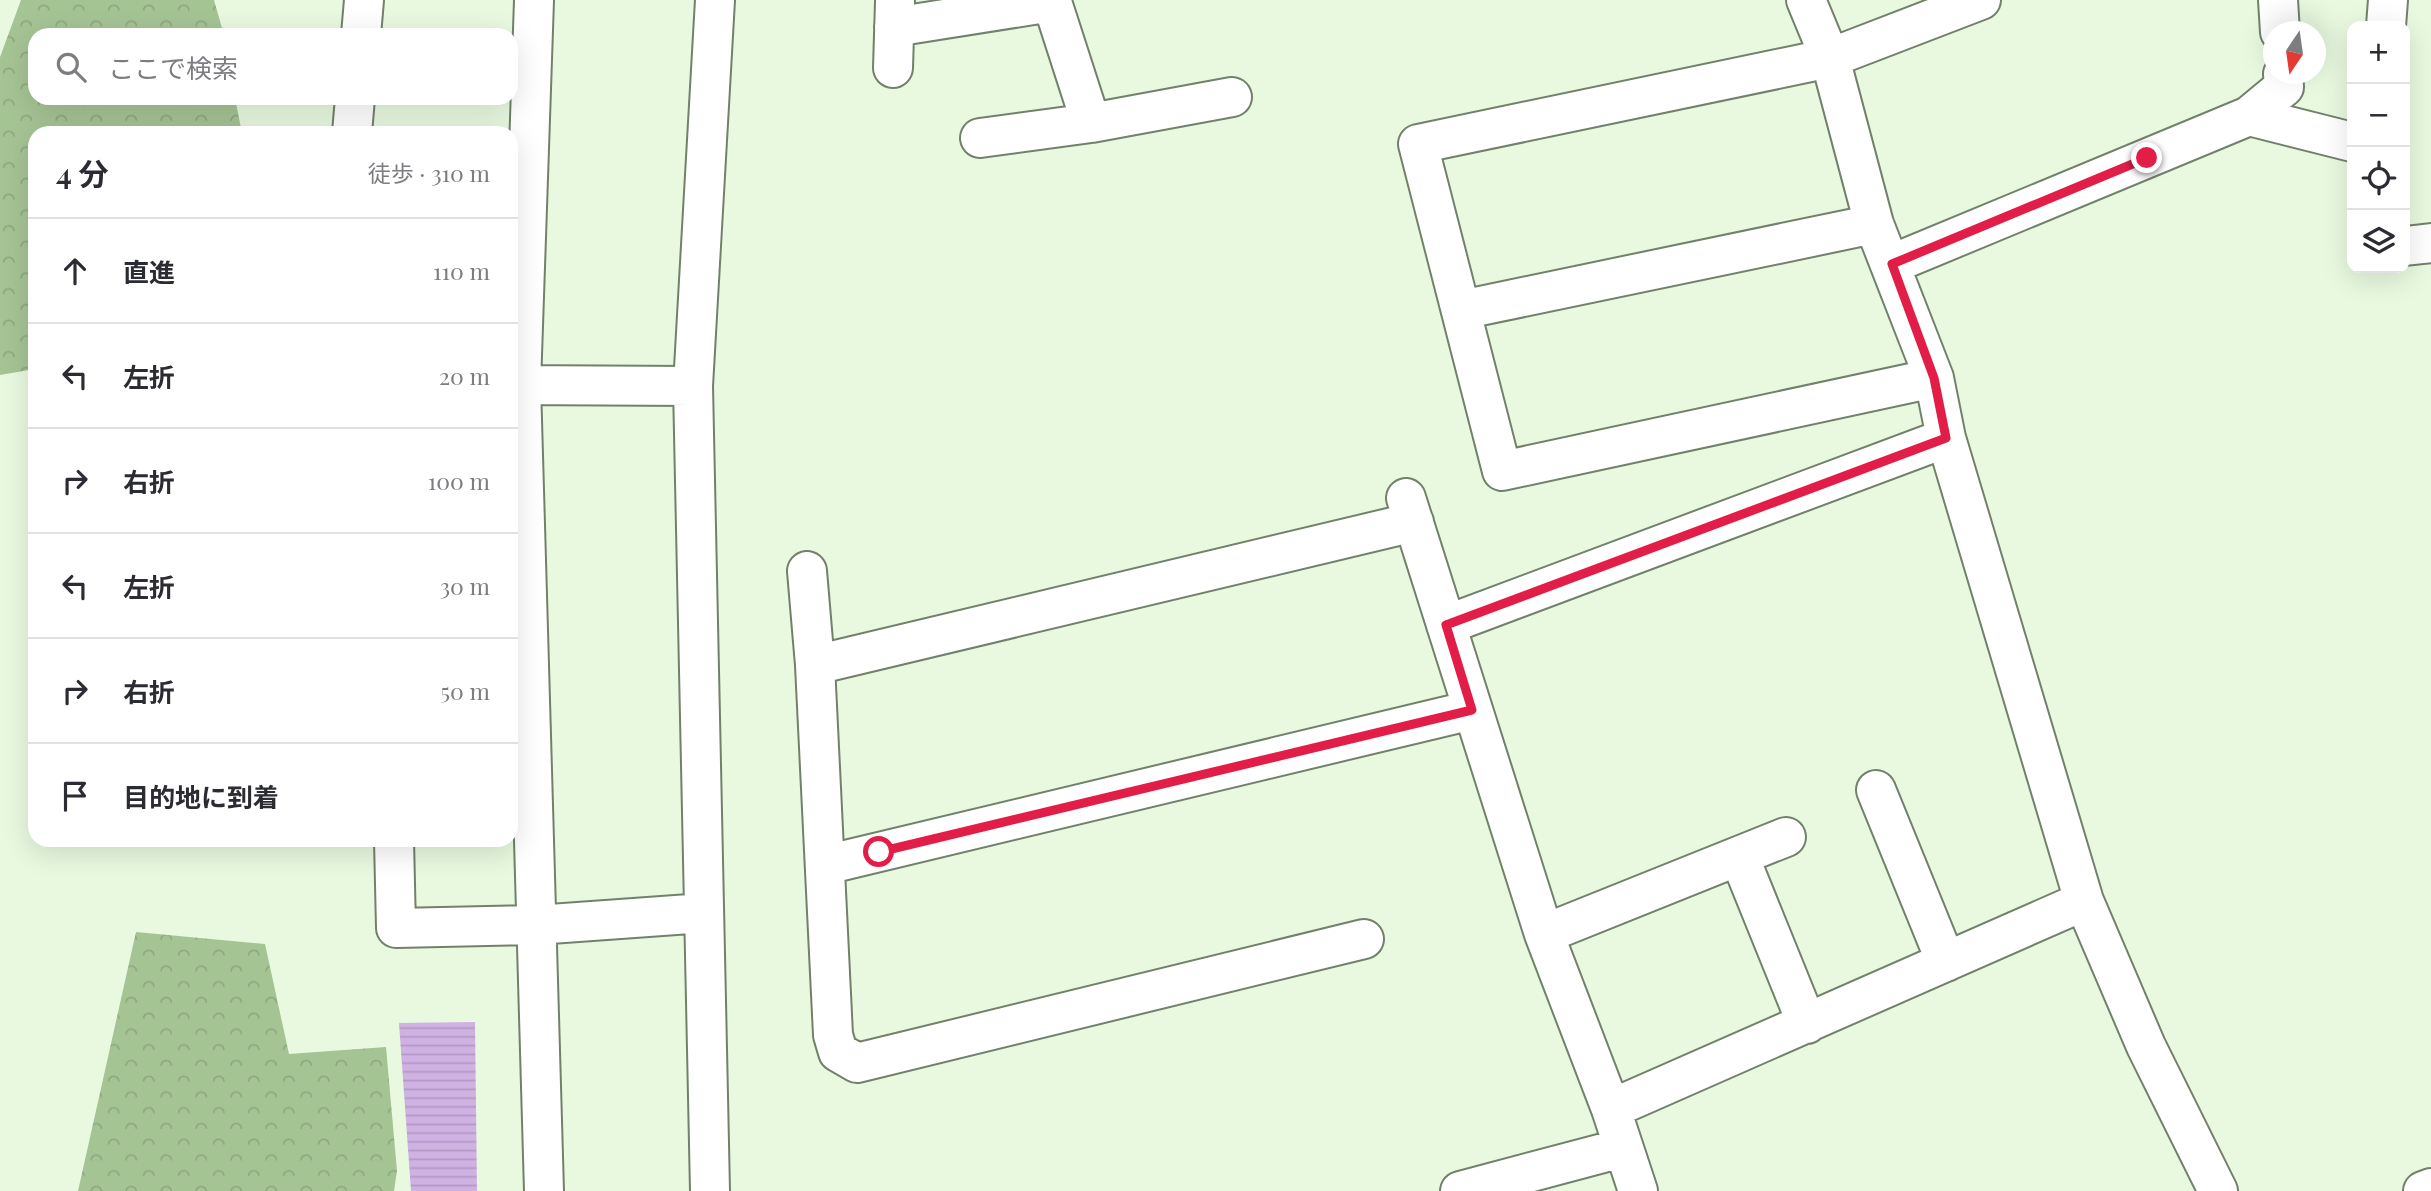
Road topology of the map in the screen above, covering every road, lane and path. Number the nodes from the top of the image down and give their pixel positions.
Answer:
1 (364, 0) edge
2 (534, 0) edge
3 (715, 0) edge
4 (1806, 0) edge
5 (1980, 0) edge
6 (2278, 0) edge
7 (2389, 0) edge
8 (894, 13) edge
9 (2279, 21) edge
10 (2387, 21) edge
11 (362, 28) edge
12 (1830, 58) junction
13 (892, 68) dead end
14 (2284, 84) edge
15 (1232, 97) dead end
16 (354, 105) edge
17 (2249, 116) junction
18 (1091, 123) junction
19 (353, 126) edge
20 (980, 138) dead end
21 (2347, 141) edge
22 (1874, 223) junction
23 (2431, 243) edge
24 (2410, 245) edge
25 (1892, 264) junction
26 (1461, 310) junction
27 (518, 342) edge
28 (1934, 378) junction
29 (518, 385) edge
30 (693, 386) junction
31 (1946, 438) junction
32 (518, 439) edge
33 (807, 571) dead end
34 (1446, 625) junction
35 (815, 665) junction
36 (1472, 710) junction
37 (1876, 790) dead end
38 (1786, 837) dead end
39 (394, 847) edge
40 (1738, 856) junction
41 (825, 865) junction
42 (2084, 901) junction
43 (704, 913) junction
44 (536, 925) junction
45 (1544, 934) junction
46 (1364, 939) dead end
47 (1946, 962) junction
48 (1807, 1024) junction
49 (1611, 1110) junction
50 (1622, 1148) junction
51 (2208, 1188) edge
52 (2431, 1188) edge
53 (544, 1191) edge
54 (710, 1191) edge
55 (1460, 1191) edge
56 (1638, 1191) edge
57 (2423, 1191) edge

1 - 11 street
2 - 27 street
3 - 30 street
4 - 12 street
5 - 12 street
6 - 9 street
7 - 10 street
8 - 13 street
8 - 18 street
12 - 22 street
12 - 26 street
14 - 17 street
15 - 18 street
16 - 19 street
17 - 21 street
17 - 25 street
18 - 20 street
22 - 25 street
22 - 26 street
23 - 24 street
25 - 28 street
26 - 28 street
28 - 31 street
29 - 30 street
30 - 43 street
31 - 34 street
31 - 42 street
32 - 44 street
33 - 35 street
34 - 35 street
34 - 36 street
35 - 41 street
36 - 41 street
36 - 45 street
37 - 47 street
38 - 40 street
39 - 44 street
40 - 45 street
40 - 48 street
41 - 46 street
42 - 47 street
42 - 51 street
43 - 44 street
43 - 54 street
44 - 53 street
45 - 49 street
47 - 48 street
48 - 49 street
49 - 50 street
50 - 55 street
50 - 56 street
52 - 57 street

